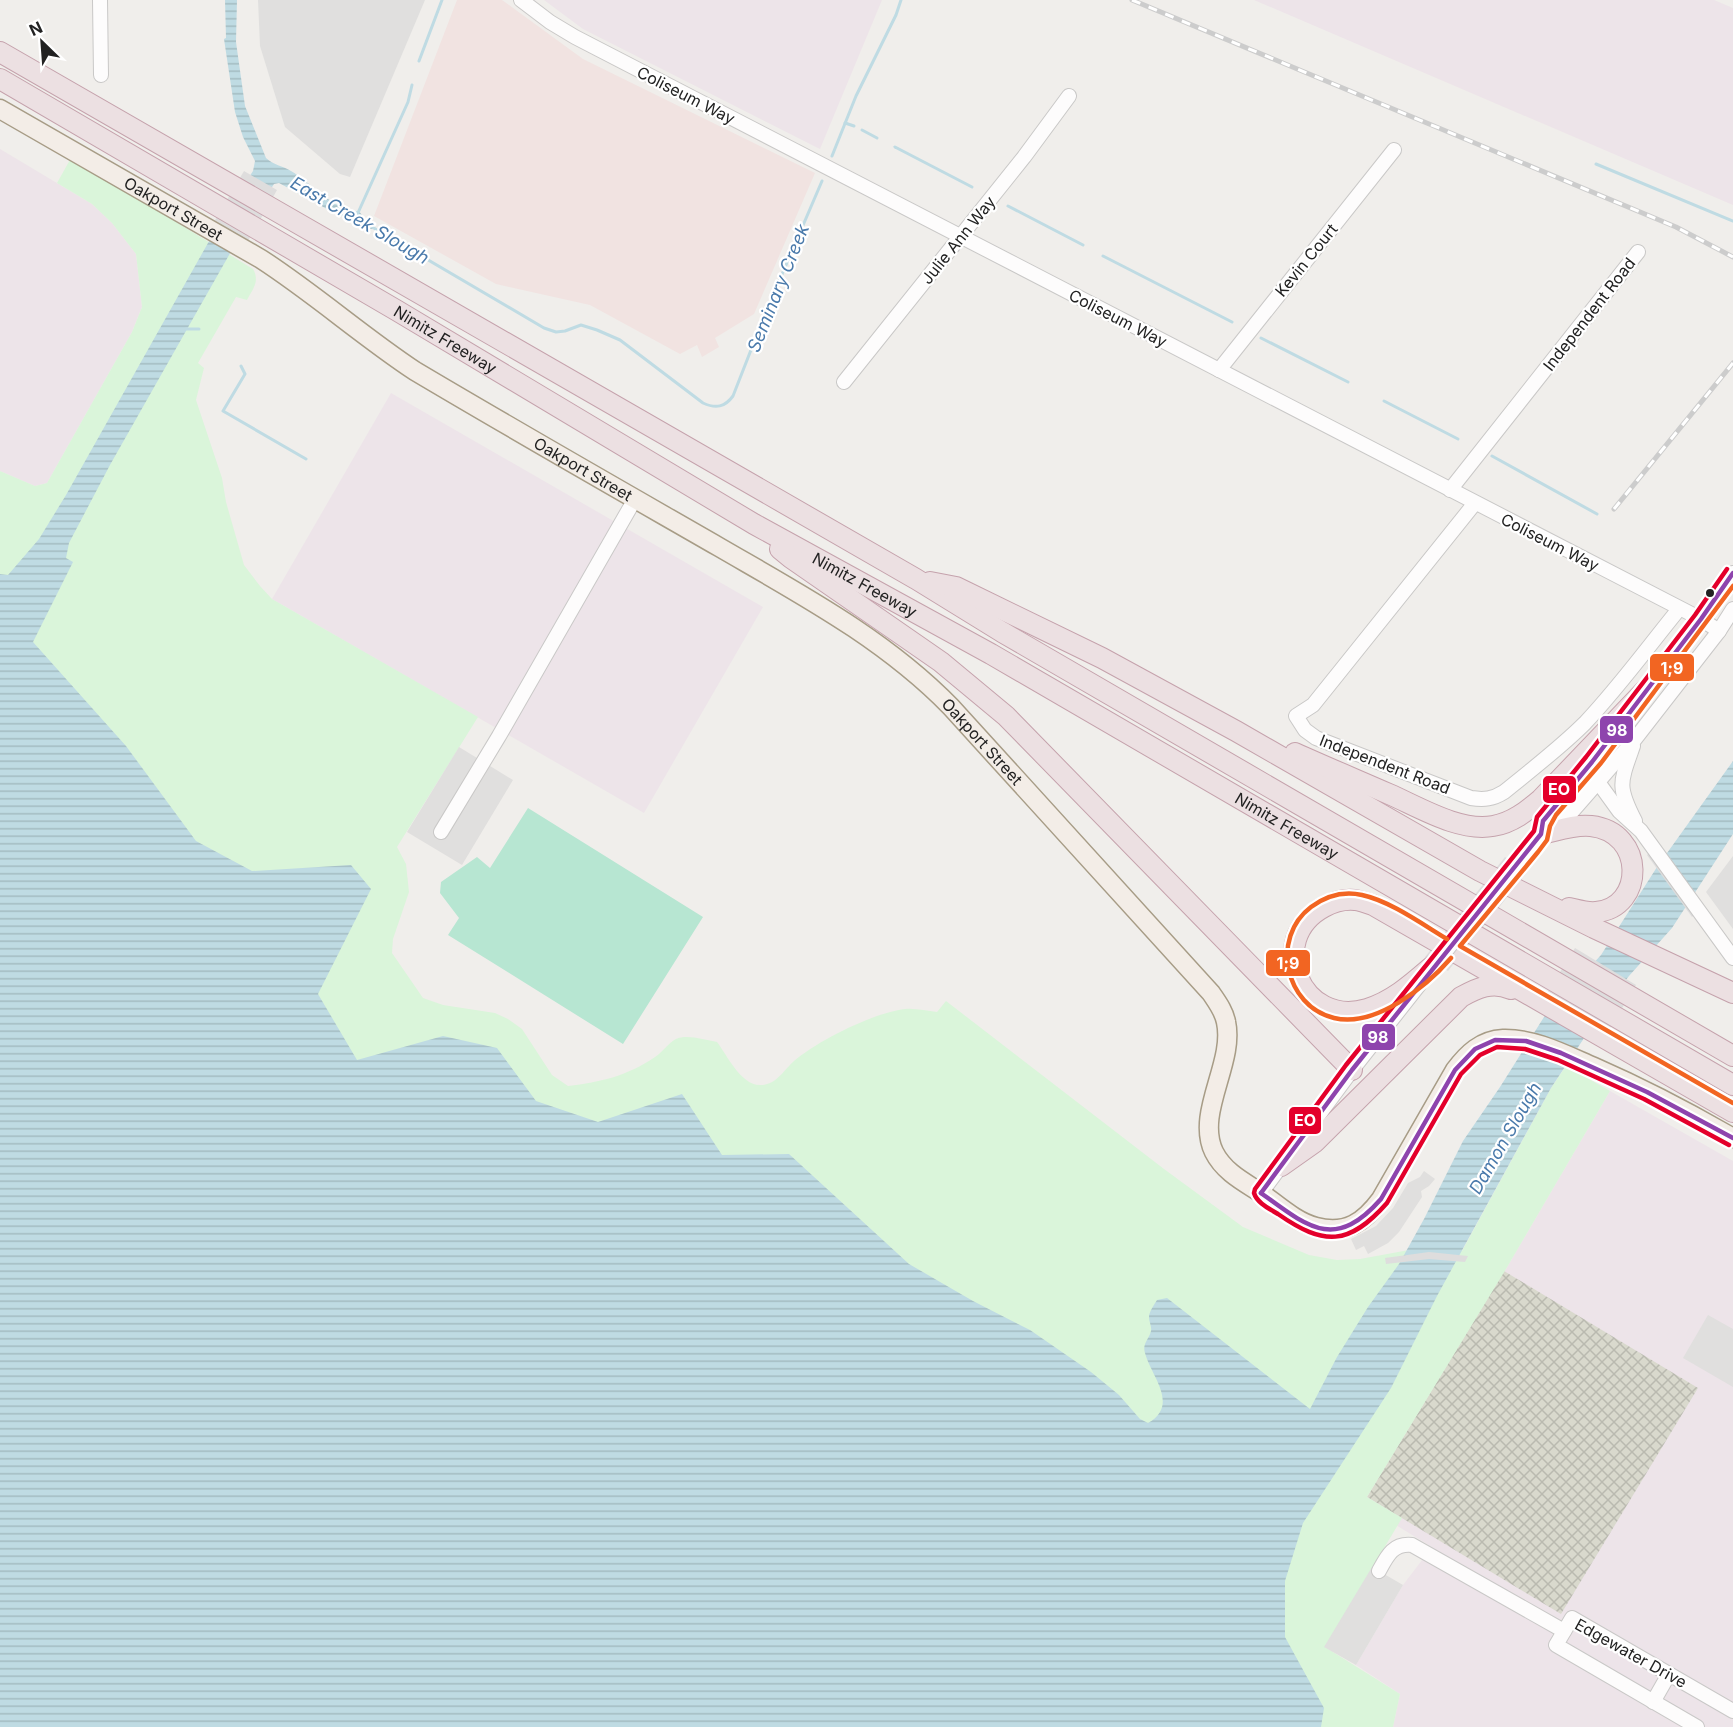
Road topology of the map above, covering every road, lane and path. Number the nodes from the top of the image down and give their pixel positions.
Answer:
1 (100, 0) edge
2 (521, 0) edge
3 (0, 52) edge
4 (101, 75) dead end
5 (0, 79) edge
6 (1069, 96) dead end
7 (0, 109) edge
8 (1394, 150) dead end
9 (960, 237) junction
10 (1638, 252) dead end
11 (1219, 370) junction
12 (844, 382) dead end
13 (1450, 490) junction
14 (634, 499) junction
15 (1475, 503) junction
16 (754, 524) junction
17 (1733, 573) edge
18 (916, 579) junction
19 (1679, 609) junction
20 (1733, 609) edge
21 (1701, 619) junction
22 (1719, 631) junction
23 (1652, 683) junction
24 (1236, 731) junction
25 (1635, 739) junction
26 (1584, 771) junction
27 (1598, 782) junction
28 (1641, 831) junction
29 (441, 832) dead end
30 (1541, 834) junction
31 (1530, 897) junction
32 (1733, 958) edge
33 (1436, 963) junction
34 (1733, 993) edge
35 (1538, 999) junction
36 (1733, 1056) edge
37 (1352, 1070) junction
38 (1733, 1085) edge
39 (1733, 1112) edge
40 (1733, 1138) edge
41 (1281, 1166) junction
42 (1261, 1193) junction
43 (1379, 1571) dead end
44 (1564, 1631) junction
45 (1669, 1674) junction
46 (1653, 1702) junction
47 (1733, 1711) edge
48 (1696, 1727) edge

1 - 4 street
2 - 9 street, Coliseum Way
3 - 18 highway, Nimitz Freeway
5 - 16 highway, Nimitz Freeway
6 - 9 street, Julie Ann Way
7 - 14 main road, Oakport Street
8 - 11 street, Kevin Court
9 - 11 street, Coliseum Way
9 - 12 street, Julie Ann Way
10 - 13 street, Independent Road
11 - 13 street, Coliseum Way
13 - 15 street, Coliseum Way
14 - 29 street
14 - 42 main road, Oakport Street
15 - 19 street, Coliseum Way
15 - 19 street, Independent Road
16 - 37 highway
16 - 38 highway, Nimitz Freeway
17 - 21 street
18 - 24 highway
18 - 36 highway, Nimitz Freeway
19 - 21 street, Coliseum Way
20 - 22 street
21 - 22 street, Coliseum Way
21 - 23 street
22 - 25 street
23 - 24 highway
23 - 26 street
24 - 31 highway
25 - 27 street
25 - 28 street
26 - 27 street
26 - 30 street
27 - 28 street
27 - 30 street
28 - 32 street
30 - 31 highway
30 - 33 street, bridge
31 - 34 highway
33 - 35 highway
33 - 37 street
35 - 39 highway
35 - 41 highway
37 - 41 street
40 - 42 main road, Oakport Street
41 - 42 street
43 - 44 street
44 - 45 street, Edgewater Drive
44 - 46 street, Edgewater Drive
45 - 46 street
45 - 47 street, Edgewater Drive
46 - 48 street, Edgewater Drive

